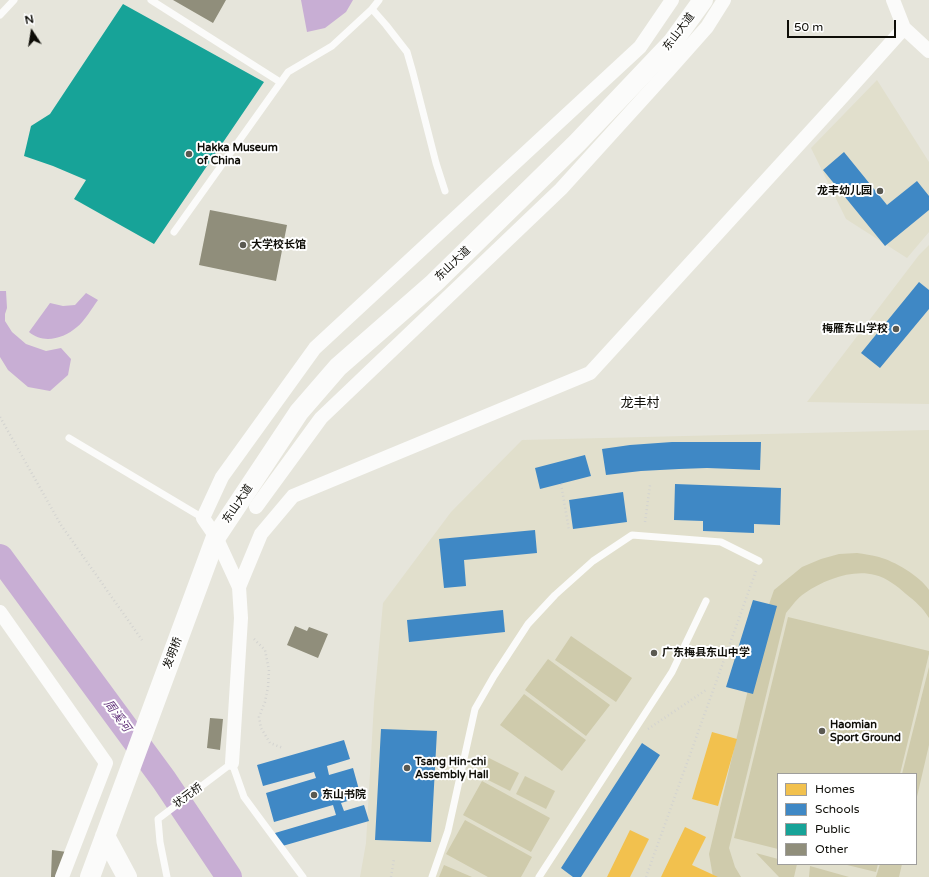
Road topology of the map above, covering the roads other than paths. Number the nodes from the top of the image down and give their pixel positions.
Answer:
1 (14, 0) edge
2 (151, 0) edge
3 (379, 0) edge
4 (672, 0) edge
5 (702, 0) edge
6 (724, 0) edge
7 (893, 0) edge
8 (372, 9) junction
9 (0, 15) edge
10 (904, 28) junction
11 (929, 51) edge
12 (280, 82) junction
13 (445, 191) dead end
14 (174, 232) dead end
15 (69, 438) dead end
16 (256, 507) dead end
17 (203, 518) junction
18 (216, 537) junction
19 (759, 561) road end
20 (238, 587) junction
21 (706, 601) dead end
22 (0, 612) edge
23 (232, 763) junction
24 (105, 836) junction
25 (62, 877) edge
26 (90, 877) edge
27 (127, 877) edge
28 (167, 877) edge
29 (302, 877) edge
30 (432, 877) edge
31 (539, 877) edge

1 - 9 lane
2 - 12 lane
3 - 8 lane
4 - 17 street
5 - 18 main road, 东山大道
6 - 16 street
7 - 10 street
8 - 12 lane
8 - 13 lane
10 - 11 street
10 - 20 street
12 - 14 lane
15 - 17 lane
17 - 18 street
18 - 20 street
18 - 24 main road, 发明桥
19 - 30 lane
20 - 23 street
21 - 31 lane
22 - 25 street
23 - 28 lane, 状元桥
23 - 29 lane
24 - 26 main road, 发明桥
24 - 27 main road

